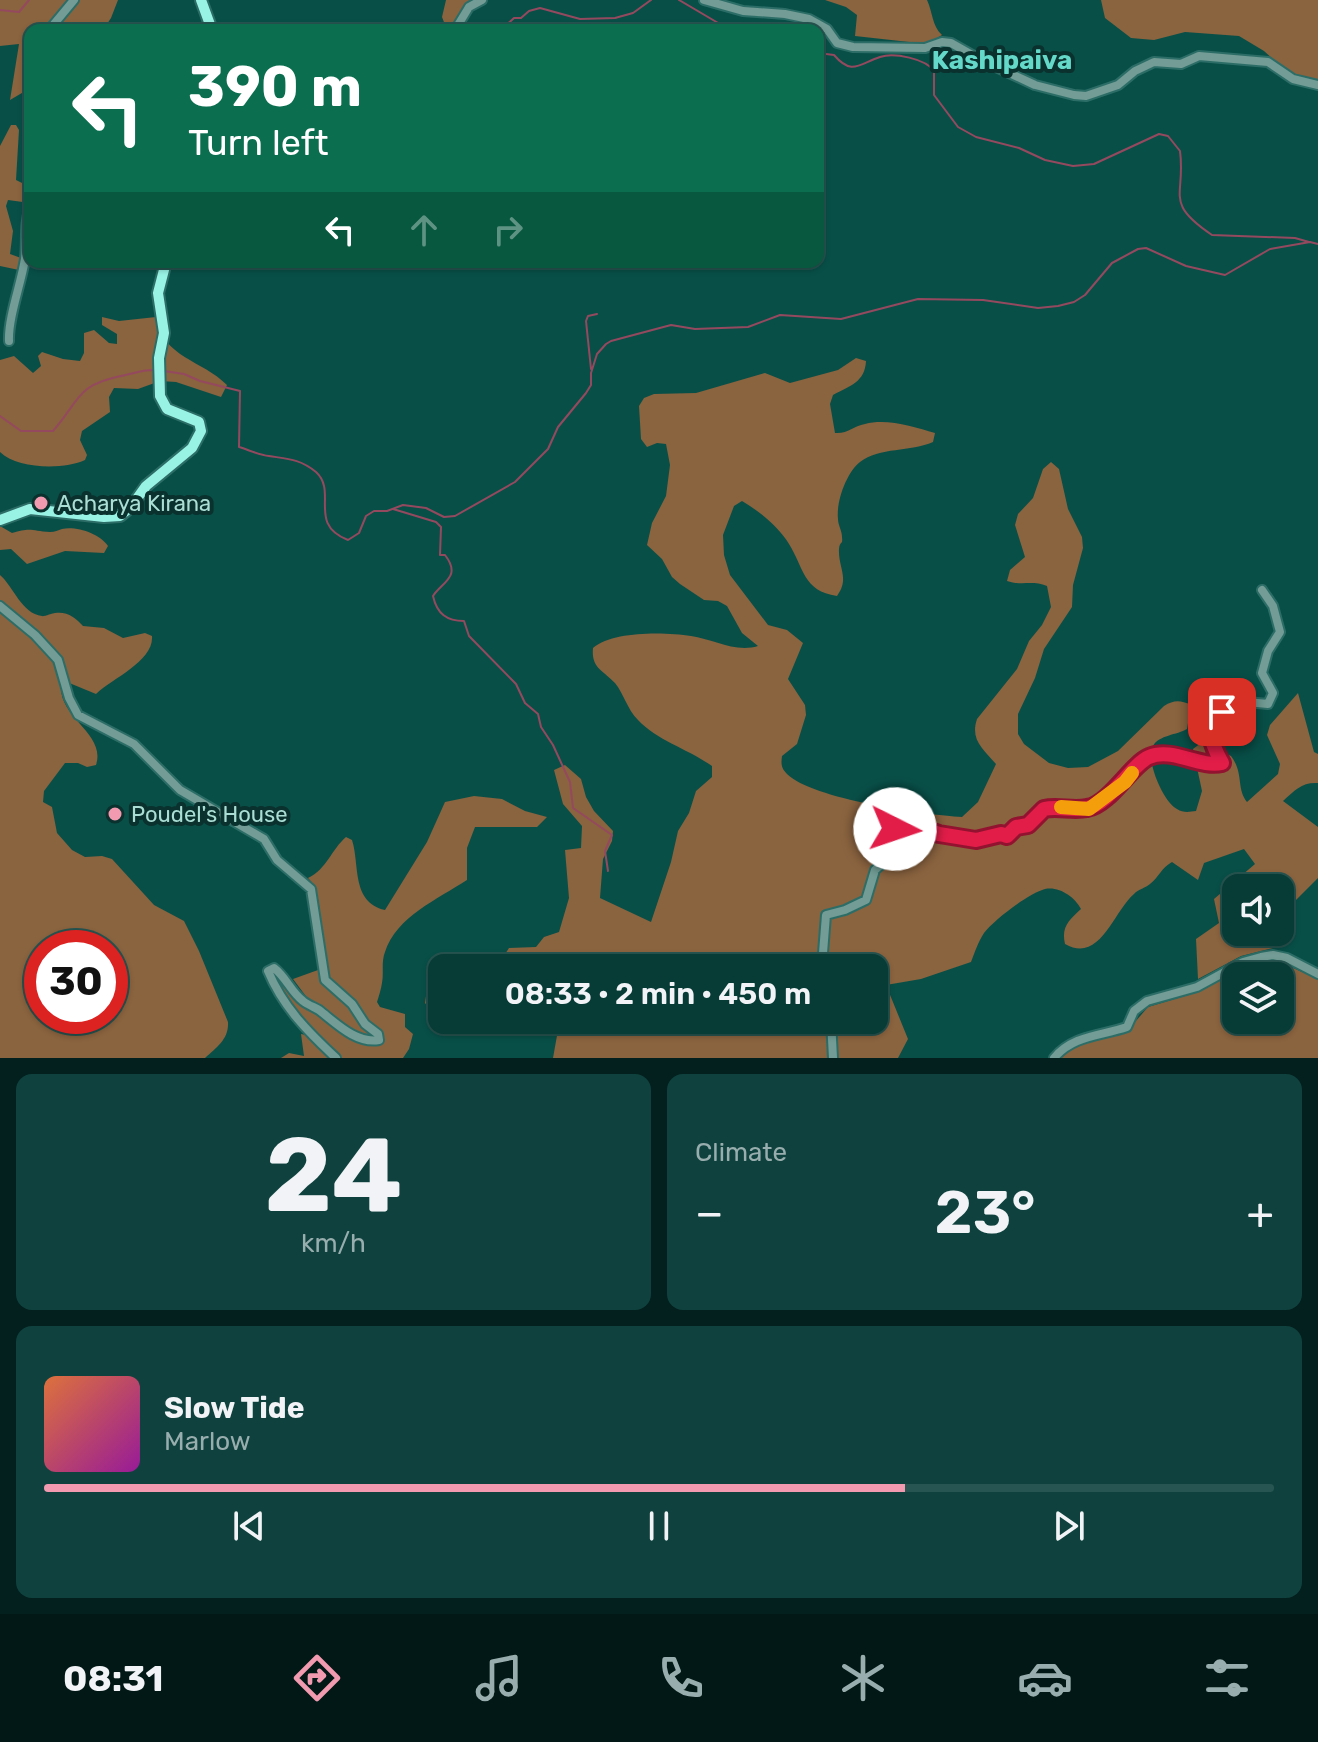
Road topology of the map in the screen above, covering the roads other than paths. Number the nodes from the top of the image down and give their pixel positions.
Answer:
1 (74, 0) edge
2 (201, 0) edge
3 (482, 0) edge
4 (704, 0) edge
5 (54, 24) edge
6 (210, 24) edge
7 (459, 24) edge
8 (818, 24) edge
9 (824, 27) edge
10 (1318, 85) edge
11 (24, 263) edge
12 (164, 268) edge
13 (9, 341) dead end
14 (0, 520) edge
15 (1262, 590) dead end
16 (0, 606) edge
17 (823, 954) edge
18 (1318, 974) edge
19 (832, 1034) edge
20 (336, 1058) edge
21 (833, 1058) edge
22 (1054, 1058) edge

1 - 5 street
2 - 6 main road
3 - 7 street
4 - 8 street
9 - 10 street
11 - 13 street
12 - 14 main road
15 - 17 street
16 - 20 street
18 - 22 street
19 - 21 street

